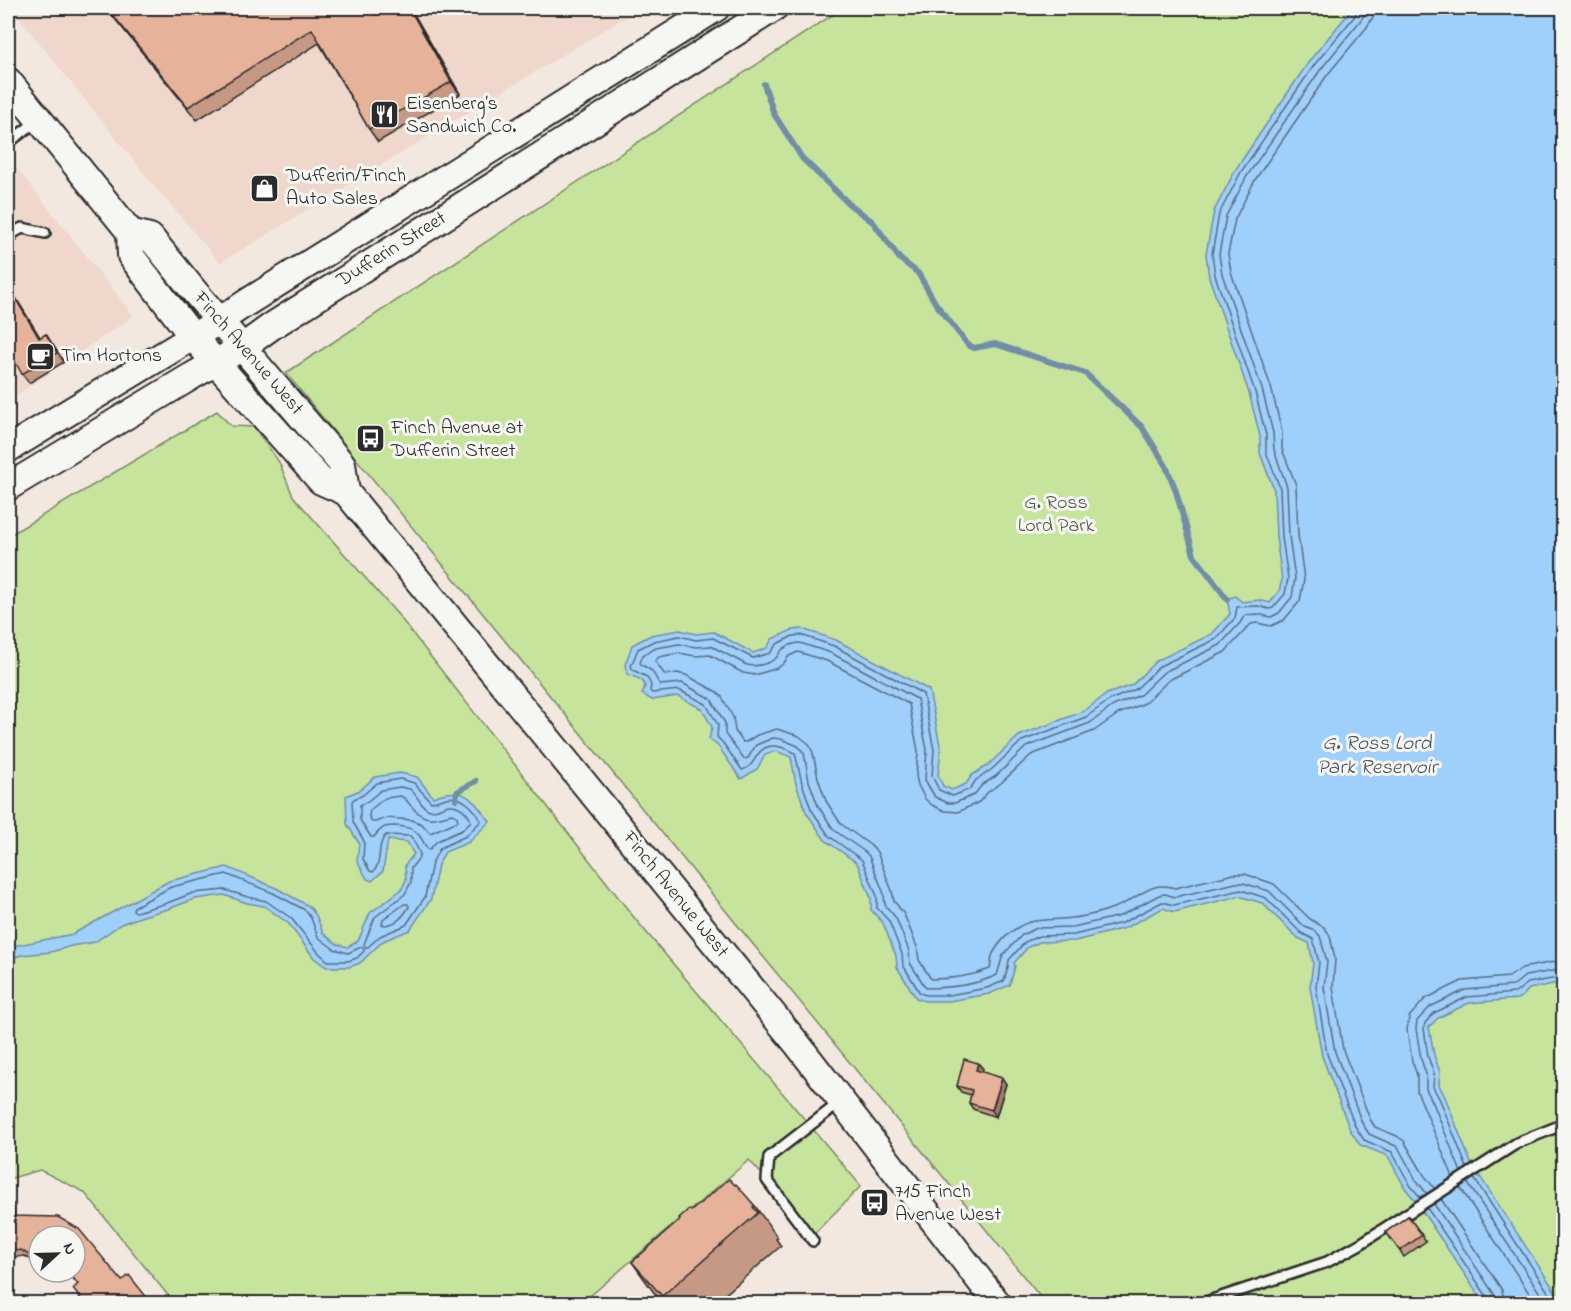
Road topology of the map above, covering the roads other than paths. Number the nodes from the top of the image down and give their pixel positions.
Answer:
1 (716, 8) edge
2 (774, 8) edge
3 (8, 81) edge
4 (39, 120) junction
5 (8, 143) edge
6 (130, 232) junction
7 (45, 233) dead end
8 (8, 236) edge
9 (219, 321) junction
10 (193, 337) junction
11 (243, 347) junction
12 (216, 362) junction
13 (8, 448) edge
14 (8, 487) edge
15 (346, 492) junction
16 (841, 1101) junction
17 (1563, 1124) edge
18 (813, 1241) dead end
19 (998, 1304) edge
20 (1200, 1304) edge

1 - 9 main road, Dufferin Street
2 - 11 main road, Dufferin Street
3 - 4 main road, Finch Avenue West
4 - 5 lane
4 - 6 main road, Finch Avenue West
6 - 9 main road, Finch Avenue West
6 - 10 main road, Finch Avenue West
7 - 8 lane
9 - 10 main road, Dufferin Street
9 - 11 main road, Finch Avenue West
10 - 12 main road, Finch Avenue West
10 - 13 main road, Dufferin Street
11 - 12 main road, Dufferin Street
11 - 15 main road, Finch Avenue West
12 - 14 main road, Dufferin Street
12 - 15 main road, Finch Avenue West
15 - 16 main road, Finch Avenue West
16 - 18 lane
16 - 19 main road, Finch Avenue West
17 - 20 lane

